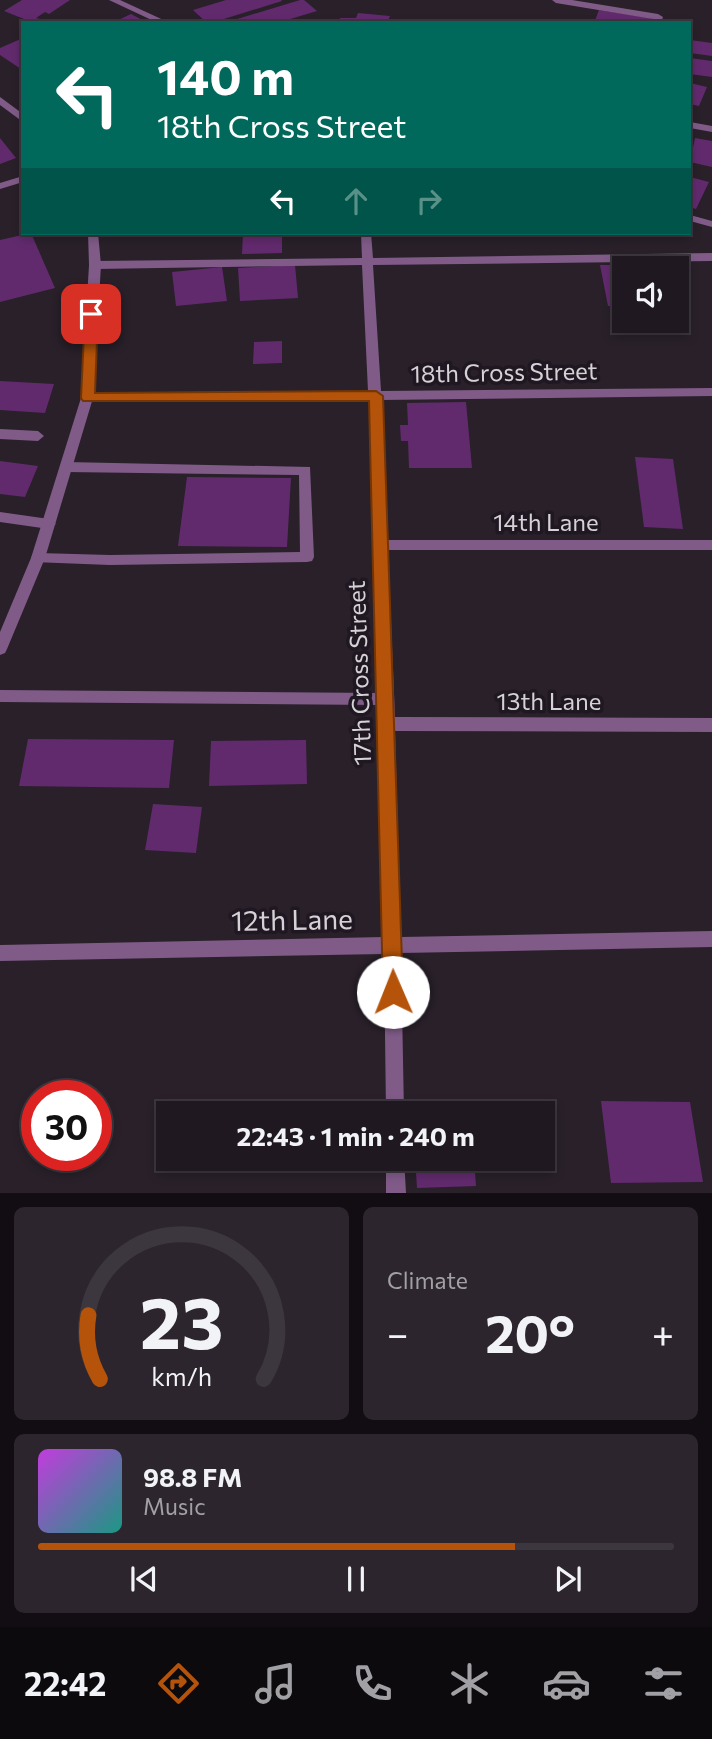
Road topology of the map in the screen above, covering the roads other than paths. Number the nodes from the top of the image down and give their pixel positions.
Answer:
1 (113, 0) edge
2 (556, 0) edge
3 (161, 21) edge
4 (657, 21) edge
5 (0, 100) edge
6 (21, 117) edge
7 (691, 125) edge
8 (712, 129) edge
9 (21, 180) edge
10 (0, 186) edge
11 (691, 218) edge
12 (712, 224) edge
13 (93, 235) edge
14 (366, 235) edge
15 (712, 257) edge
16 (368, 261) junction
17 (95, 265) junction
18 (712, 391) edge
19 (376, 396) junction
20 (88, 398) junction
21 (0, 434) edge
22 (38, 436) dead end
23 (66, 467) junction
24 (0, 517) edge
25 (48, 524) junction
26 (380, 545) junction
27 (712, 545) edge
28 (38, 558) junction
29 (0, 649) edge
30 (0, 696) edge
31 (385, 699) junction
32 (386, 724) junction
33 (712, 725) edge
34 (712, 939) edge
35 (393, 944) junction
36 (0, 953) edge
37 (395, 1101) edge
38 (395, 1171) edge
39 (396, 1193) edge

1 - 3 street
2 - 4 street
5 - 6 street
7 - 8 street
9 - 10 street
11 - 12 street
13 - 17 street
14 - 16 street, 17th Cross Street
15 - 16 street
16 - 17 street
16 - 19 street, 17th Cross Street
17 - 20 street
18 - 19 street, 18th Cross Street
19 - 20 street, 18th Cross Street
19 - 26 street, 17th Cross Street
20 - 23 street
21 - 22 street
23 - 25 street
23 - 28 street
24 - 25 street
25 - 28 street
26 - 27 street, 14th Lane
26 - 31 street, 17th Cross Street
28 - 29 street
30 - 31 street
31 - 32 street, 17th Cross Street
32 - 33 street, 13th Lane
32 - 35 street, 17th Cross Street
34 - 35 street, 12th Lane
35 - 36 street, 12th Lane
35 - 37 street, 17th Cross Street
38 - 39 street

